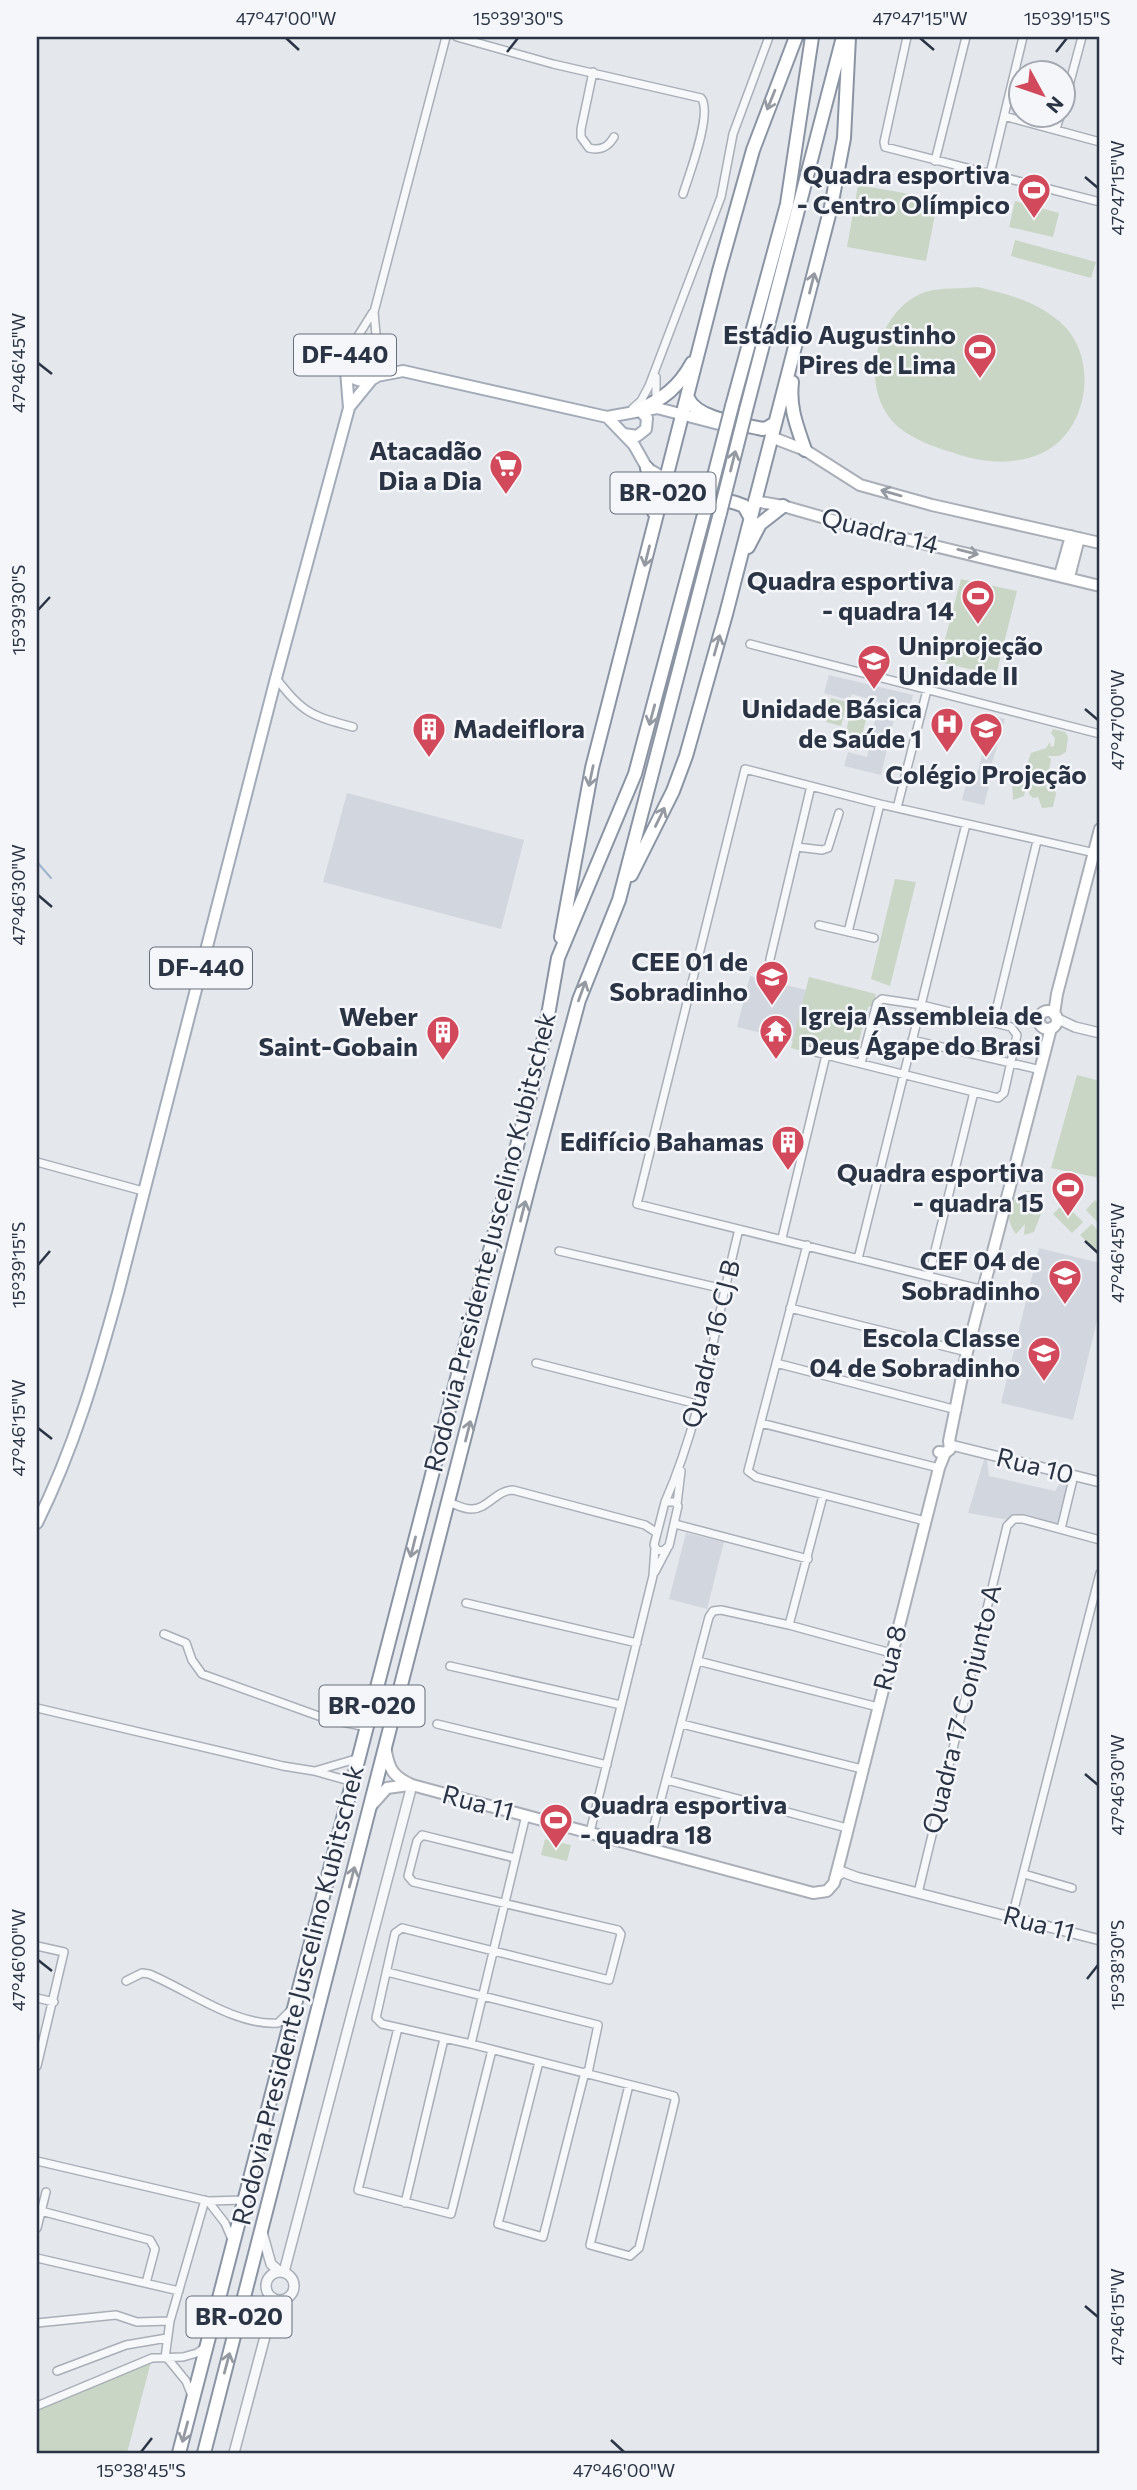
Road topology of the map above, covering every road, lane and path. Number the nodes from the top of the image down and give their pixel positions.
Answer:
1 (446, 37) edge
2 (457, 37) edge
3 (769, 37) edge
4 (796, 37) edge
5 (812, 37) edge
6 (843, 37) edge
7 (849, 37) edge
8 (907, 37) edge
9 (966, 37) edge
10 (1022, 37) edge
11 (1082, 37) edge
12 (1075, 60) edge
13 (593, 72) junction
14 (1004, 116) junction
15 (1007, 117) edge
16 (1056, 130) edge
17 (614, 137) dead end
18 (1100, 142) edge
19 (935, 161) junction
20 (990, 174) junction
21 (683, 194) dead end
22 (1100, 202) edge
23 (374, 312) junction
24 (800, 328) junction
25 (702, 341) junction
26 (353, 344) junction
27 (380, 351) junction
28 (657, 366) junction
29 (346, 370) junction
30 (403, 371) junction
31 (374, 377) junction
32 (688, 398) junction
33 (656, 405) junction
34 (349, 408) junction
35 (639, 410) junction
36 (625, 412) junction
37 (684, 415) junction
38 (607, 417) junction
39 (775, 423) junction
40 (624, 434) junction
41 (771, 437) junction
42 (804, 450) junction
43 (647, 468) junction
44 (670, 481) junction
45 (754, 501) junction
46 (783, 506) junction
47 (750, 517) junction
48 (654, 529) junction
49 (1075, 537) junction
50 (1100, 543) edge
51 (1064, 576) junction
52 (1100, 586) edge
53 (726, 614) junction
54 (750, 644) dead end
55 (276, 678) junction
56 (928, 690) junction
57 (354, 727) dead end
58 (1100, 734) edge
59 (811, 786) junction
60 (880, 804) junction
61 (897, 808) junction
62 (839, 813) dead end
63 (966, 824) junction
64 (1100, 830) edge
65 (1037, 841) junction
66 (797, 847) junction
67 (1095, 853) junction
68 (619, 900) junction
69 (819, 925) dead end
70 (848, 932) junction
71 (874, 938) dead end
72 (558, 958) junction
73 (769, 974) dead end
74 (922, 1005) junction
75 (1051, 1021) junction
76 (993, 1023) junction
77 (1100, 1033) edge
78 (912, 1040) junction
79 (808, 1050) dead end
80 (826, 1055) junction
81 (860, 1063) junction
82 (1010, 1063) junction
83 (1041, 1070) junction
84 (903, 1074) junction
85 (974, 1092) junction
86 (37, 1162) edge
87 (144, 1191) junction
88 (739, 1229) junction
89 (782, 1238) junction
90 (807, 1245) junction
91 (559, 1251) dead end
92 (858, 1259) junction
93 (929, 1275) junction
94 (724, 1289) junction
95 (984, 1290) junction
96 (790, 1308) junction
97 (967, 1352) junction
98 (536, 1363) dead end
99 (776, 1363) junction
100 (697, 1404) junction
101 (957, 1410) junction
102 (761, 1423) junction
103 (946, 1447) junction
104 (682, 1459) junction
105 (436, 1461) junction
106 (939, 1467) junction
107 (458, 1469) junction
108 (1074, 1475) junction
109 (1100, 1482) edge
110 (823, 1496) junction
111 (425, 1502) junction
112 (448, 1502) junction
113 (665, 1502) junction
114 (677, 1504) junction
115 (442, 1520) junction
116 (660, 1521) junction
117 (925, 1521) junction
118 (37, 1523) edge
119 (679, 1524) junction
120 (645, 1525) junction
121 (1061, 1529) junction
122 (657, 1533) junction
123 (1100, 1540) edge
124 (655, 1548) junction
125 (667, 1549) junction
126 (808, 1559) junction
127 (1100, 1573) edge
128 (653, 1576) junction
129 (466, 1603) dead end
130 (789, 1625) junction
131 (164, 1634) dead end
132 (637, 1643) junction
133 (891, 1653) junction
134 (698, 1661) junction
135 (450, 1666) dead end
136 (621, 1706) junction
137 (878, 1707) junction
138 (37, 1708) edge
139 (437, 1724) dead end
140 (682, 1724) junction
141 (367, 1727) junction
142 (386, 1751) junction
143 (359, 1758) junction
144 (607, 1765) junction
145 (862, 1769) junction
146 (314, 1771) junction
147 (667, 1780) junction
148 (352, 1782) junction
149 (412, 1785) junction
150 (371, 1807) junction
151 (526, 1815) junction
152 (847, 1828) junction
153 (590, 1832) junction
154 (649, 1848) junction
155 (842, 1852) junction
156 (515, 1858) junction
157 (1024, 1874) junction
158 (856, 1877) junction
159 (835, 1878) junction
160 (1072, 1888) dead end
161 (918, 1893) junction
162 (504, 1904) junction
163 (1012, 1917) junction
164 (1100, 1940) edge
165 (37, 1946) edge
166 (494, 1950) junction
167 (387, 1972) junction
168 (126, 1980) dead end
169 (484, 1996) junction
170 (37, 1998) edge
171 (54, 2002) junction
172 (295, 2005) junction
173 (398, 2028) junction
174 (444, 2039) junction
175 (471, 2044) junction
176 (39, 2045) edge
177 (492, 2050) junction
178 (539, 2062) junction
179 (37, 2066) edge
180 (586, 2073) junction
181 (629, 2085) junction
182 (37, 2161) edge
183 (46, 2192) dead end
184 (207, 2200) junction
185 (246, 2200) junction
186 (405, 2203) junction
187 (41, 2211) junction
188 (37, 2228) edge
189 (262, 2231) junction
190 (234, 2244) junction
191 (37, 2258) edge
192 (281, 2272) junction
193 (146, 2283) junction
194 (266, 2289) junction
195 (179, 2291) junction
196 (244, 2298) junction
197 (275, 2299) junction
198 (170, 2321) junction
199 (37, 2323) edge
200 (167, 2338) junction
201 (207, 2346) junction
202 (167, 2358) junction
203 (57, 2371) dead end
204 (193, 2401) junction
205 (37, 2406) edge
206 (179, 2453) edge
207 (204, 2453) edge
208 (234, 2453) edge

1 - 23 street, DF-440
2 - 13 street
3 - 28 street
4 -> 25 highway, BR-020
5 -> 72 highway, Rodovia Presidente Juscelino Kubitschek / BR-020, bridge
68 -> 6 highway, Rodovia Presidente Juscelino Kubitschek / BR-020, bridge
24 -> 7 highway, BR-020
8 - 19 street
9 - 19 street
10 - 14 street
11 - 12 street
13 - 17 street
13 - 21 street
14 - 15 street
14 - 20 street
16 - 18 street
19 - 20 street
20 - 22 street
23 - 26 street, DF-440
23 - 27 street, DF-440
24 - 39 highway, BR-020
24 - 42 highway
25 - 32 highway, BR-020
25 - 33 highway
26 - 27 main road, DF-440
26 - 29 main road, DF-440
27 - 30 main road
27 - 31 main road, DF-440
28 - 33 street
28 - 36 street
29 - 31 main road, DF-440
29 - 34 main road, DF-440
30 - 31 main road
30 - 38 main road
31 - 34 main road, DF-440
32 - 37 highway, BR-020
32 - 39 highway
33 - 35 highway
33 - 37 main road
34 - 55 main road, DF-440
35 - 36 main road
35 - 40 main road
36 - 38 main road
37 - 41 main road
37 - 44 highway, BR-020
38 - 40 main road
39 - 41 highway, BR-020
40 - 43 main road
41 - 42 main road
41 - 45 highway, BR-020
49 -> 42 main road
43 - 44 main road, Quadra 14
43 - 48 highway
44 - 45 main road, Quadra 14
44 - 47 highway
44 - 48 highway, BR-020
45 - 46 main road, Quadra 14
45 - 47 highway, BR-020
46 -> 51 main road, Quadra 14
46 - 53 highway
47 - 53 highway, BR-020
48 -> 72 highway, BR-020
49 - 50 main road
49 - 51 main road
51 - 52 main road, Quadra 14
68 -> 53 highway, BR-020
54 - 56 street
55 - 57 street
55 - 87 main road, DF-440
56 - 58 street
56 - 61 street
59 - 60 street
59 - 66 street
59 - 88 street
60 - 61 street
60 - 70 street
61 - 63 street
62 - 66 street
63 - 65 street
63 - 74 street
64 - 67 main road
65 - 67 street
65 - 76 street
66 - 73 street
67 - 75 main road
107 -> 68 highway, Rodovia Presidente Juscelino Kubitschek / BR-020
69 - 70 street
70 - 71 street
72 - 105 highway, Rodovia Presidente Juscelino Kubitschek / BR-020
74 - 76 street
74 - 78 street
74 - 81 street
75 - 77 street
75 - 83 main road, Rua 8
76 - 82 street
78 - 82 street
78 - 84 street
79 - 80 street
80 - 81 street
80 - 89 street
81 - 84 street
82 - 83 street
82 - 85 street
83 - 95 main road, Rua 8
84 - 85 street
84 - 92 street
85 - 93 street
86 - 87 street
87 - 118 main road, DF-440
88 - 89 street
88 - 94 street, Quadra 16 CJ B
89 - 90 street
90 - 92 street
90 - 96 street
91 - 94 street
92 - 93 street
93 - 95 street
94 - 100 street, Quadra 16 CJ B
95 - 97 main road, Rua 8
96 - 97 street
96 - 99 street
97 - 101 main road, Rua 8
98 - 100 street
99 - 101 street
99 - 102 street
100 - 104 street, Quadra 16 CJ B
101 - 103 main road, Rua 8
102 - 106 street
102 - 110 street
103 - 106 main road, Rua 8
103 - 108 street, Rua 10
104 - 113 street, Quadra 16 CJ B
104 - 114 street, Quadra 16 CJ B
105 - 107 highway
105 - 111 highway, Rodovia Presidente Juscelino Kubitschek / BR-020
106 - 117 main road, Rua 8
107 - 112 highway, Rodovia Presidente Juscelino Kubitschek / BR-020
108 - 109 street, Rua 10
108 - 121 street
110 - 117 street
110 - 126 street
111 - 115 highway
111 -> 141 highway, Rodovia Presidente Juscelino Kubitschek / BR-020
112 - 115 highway, Rodovia Presidente Juscelino Kubitschek / BR-020
112 - 120 street
113 - 114 street
113 - 116 street, Quadra 16 CJ B
114 - 119 street, Quadra 16 CJ B
115 - 142 highway, Rodovia Presidente Juscelino Kubitschek / BR-020
116 - 120 street
116 - 122 street, Quadra 16 CJ B
117 - 133 main road, Rua 8
119 - 125 street, Quadra 16 CJ B
119 - 126 street
120 - 122 street
121 - 123 street
121 - 161 street, Quadra 17 Conjunto A
122 - 124 street, Quadra 16 CJ B
124 - 125 street
124 - 128 street, Quadra 16 CJ B
125 - 128 street, Quadra 16 CJ B
126 - 130 street
127 - 157 street
128 - 132 street
129 - 132 street
130 - 133 street
130 - 134 street
131 - 141 street
132 - 136 street
133 - 137 main road, Rua 8
134 - 137 street
134 - 140 street
135 - 136 street
136 - 144 street
137 - 145 main road, Rua 8
138 - 146 street
139 - 144 street
140 - 145 street
140 - 147 street
141 - 143 highway, Rodovia Presidente Juscelino Kubitschek / BR-020
142 - 149 main road, Rua 11
142 - 150 highway, Rodovia Presidente Juscelino Kubitschek / BR-020
143 - 146 street
143 - 148 highway, Rodovia Presidente Juscelino Kubitschek / BR-020
144 - 153 street
145 - 152 main road, Rua 8
146 - 148 street
147 - 152 street
147 - 154 street
148 - 172 highway, Rodovia Presidente Juscelino Kubitschek / BR-020
149 - 150 main road, Rua 11
149 - 151 main road, Rua 11
149 - 192 street
189 -> 150 highway, Rodovia Presidente Juscelino Kubitschek / BR-020
151 - 153 main road, Rua 11
151 - 156 street
152 - 155 main road, Rua 8
153 - 154 main road, Rua 11
154 - 159 main road, Rua 11
155 - 158 street
155 - 159 main road
156 - 162 street
156 - 162 street
157 - 160 street
157 - 163 street
158 - 159 street, Rua 11
158 - 161 street, Rua 11
161 - 163 street, Rua 11
162 - 166 street
162 - 166 street
163 - 164 street, Rua 11
165 - 171 street
166 - 167 street
166 - 169 street
167 - 169 street
167 - 173 street
168 - 172 street
169 - 175 street
169 - 180 street
170 - 171 street
171 - 176 street
172 - 185 highway, Rodovia Presidente Juscelino Kubitschek / BR-020
173 - 174 street
173 - 186 street
174 - 175 street
174 - 186 street
175 - 177 street
176 - 179 street
177 - 178 street
177 - 186 street
178 - 180 street
178 - 180 street
180 - 181 street
181 - 181 street
182 - 184 street
183 - 187 street
184 - 185 street
184 - 190 street
184 - 195 street
185 - 190 highway, Rodovia Presidente Juscelino Kubitschek / BR-020
187 - 188 street
187 - 193 street
189 - 192 street
189 - 196 highway, Rodovia Presidente Juscelino Kubitschek / BR-020
190 - 201 highway, Rodovia Presidente Juscelino Kubitschek / BR-020
191 - 193 street
192 - 194 street
192 - 197 street
193 - 195 street
194 - 196 street
194 - 197 street
195 - 198 street
207 -> 196 highway, Rodovia Presidente Juscelino Kubitschek / BR-020
197 - 208 street
198 - 199 street
198 - 200 street
200 - 202 street
200 - 203 street
201 - 202 street
201 - 204 highway, Rodovia Presidente Juscelino Kubitschek / BR-020
202 - 204 street
202 - 205 street
204 -> 206 highway, Rodovia Presidente Juscelino Kubitschek / BR-020

